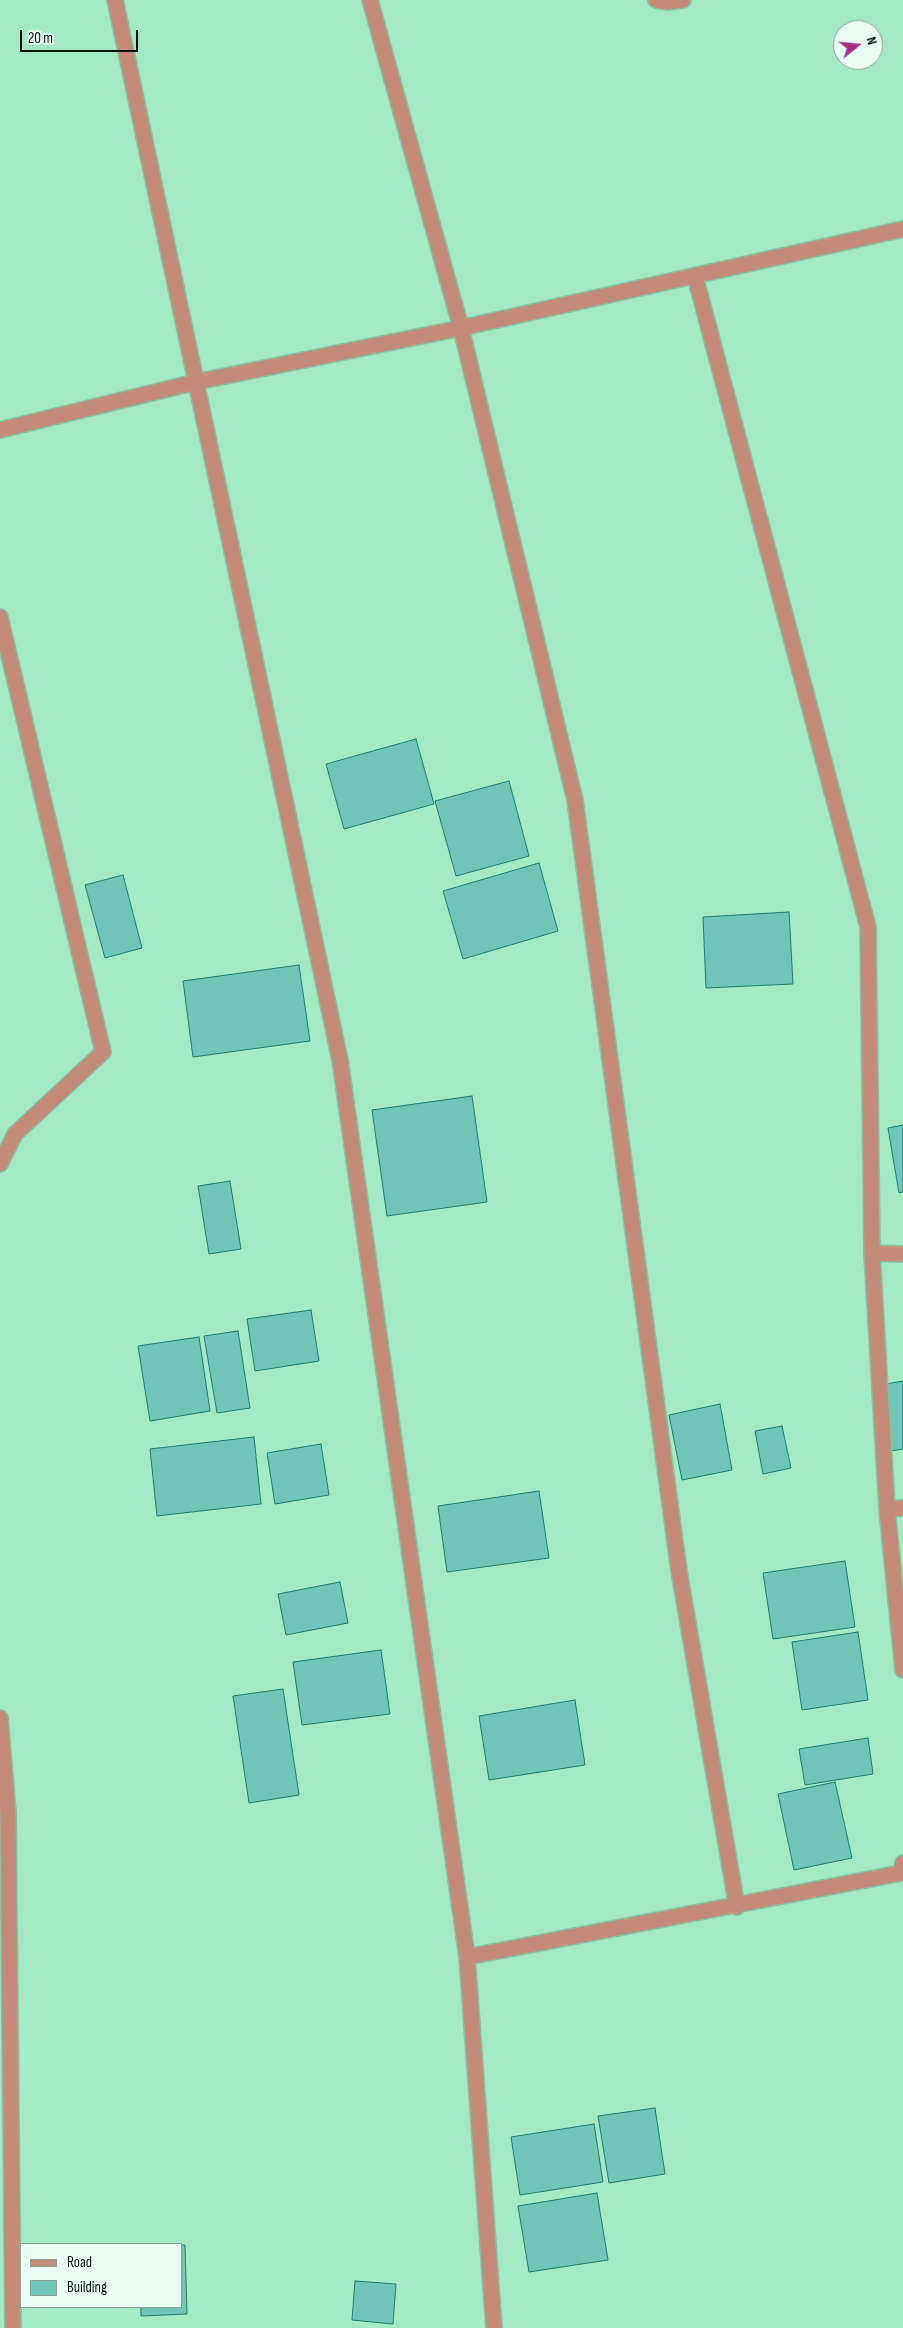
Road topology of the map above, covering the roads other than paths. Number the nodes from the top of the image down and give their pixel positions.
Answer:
1 (115, 0) edge
2 (370, 0) edge
3 (656, 0) edge
4 (683, 0) edge
5 (903, 229) edge
6 (695, 276) junction
7 (461, 328) junction
8 (196, 382) junction
9 (0, 430) edge
10 (0, 617) edge
11 (0, 1164) edge
12 (872, 1253) junction
13 (903, 1254) edge
14 (903, 1508) edge
15 (887, 1509) junction
16 (903, 1670) edge
17 (0, 1718) edge
18 (903, 1863) edge
19 (736, 1907) junction
20 (467, 1957) junction
21 (13, 2328) edge
22 (494, 2328) edge

1 - 8 street
2 - 7 street
3 - 4 street
5 - 6 street
6 - 7 street
6 - 12 street
7 - 8 street
7 - 19 street
8 - 9 street
8 - 20 street
10 - 11 street
12 - 13 street
12 - 15 street
14 - 15 street
15 - 16 street
17 - 21 street
18 - 19 street
19 - 20 street
20 - 22 street

